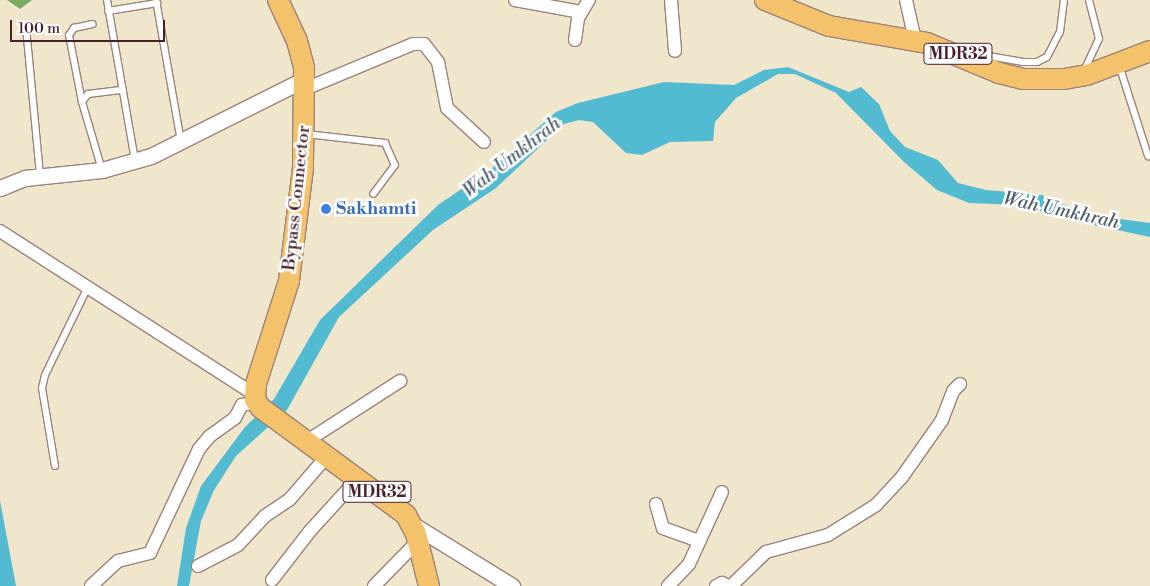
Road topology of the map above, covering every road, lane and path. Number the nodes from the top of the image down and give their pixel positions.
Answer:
1 (106, 0) edge
2 (515, 0) edge
3 (589, 0) edge
4 (672, 0) edge
5 (765, 0) edge
6 (906, 0) edge
7 (1064, 0) edge
8 (1089, 0) edge
9 (157, 2) edge
10 (279, 2) edge
11 (108, 11) junction
12 (581, 12) junction
13 (93, 24) dead end
14 (26, 27) dead end
15 (575, 40) dead end
16 (915, 40) junction
17 (944, 49) junction
18 (675, 51) dead end
19 (1150, 51) edge
20 (1118, 64) junction
21 (1082, 76) junction
22 (305, 84) junction
23 (123, 90) junction
24 (82, 102) junction
25 (305, 134) junction
26 (181, 142) junction
27 (484, 142) dead end
28 (1148, 156) dead end
29 (136, 161) junction
30 (102, 170) junction
31 (40, 175) junction
32 (0, 188) edge
33 (373, 194) dead end
34 (0, 231) edge
35 (88, 287) junction
36 (400, 381) dead end
37 (960, 384) dead end
38 (257, 402) junction
39 (307, 441) junction
40 (327, 456) junction
41 (55, 466) dead end
42 (358, 478) junction
43 (722, 492) dead end
44 (656, 504) dead end
45 (415, 533) junction
46 (698, 541) junction
47 (198, 566) dead end
48 (272, 580) dead end
49 (91, 586) edge
50 (374, 586) edge
51 (429, 586) edge
52 (512, 586) edge
53 (668, 586) edge
54 (716, 586) edge
55 (729, 586) edge

1 - 11 lane
2 - 12 street
3 - 12 street
4 - 18 street
5 - 16 main road, MDR32
6 - 16 street
7 - 17 lane
8 - 21 lane
9 - 11 lane
9 - 26 lane
10 - 22 main road, Bypass Connector
11 - 23 lane
12 - 15 street
13 - 24 lane
14 - 31 lane
16 - 17 main road, MDR32
17 - 21 main road, MDR32
19 - 20 main road, MDR32
20 - 21 main road, MDR32
20 - 28 lane
22 - 25 main road, Bypass Connector
22 - 26 street
22 - 27 street
23 - 24 lane
23 - 29 lane
24 - 30 lane
25 - 33 lane
25 - 38 main road, Bypass Connector
26 - 29 street
29 - 30 street
30 - 31 street
31 - 32 street
34 - 35 street
35 - 38 street
35 - 41 lane
36 - 39 street
37 - 55 street
38 - 39 main road, MDR32
38 - 49 street
39 - 40 main road, MDR32
40 - 42 main road, MDR32
40 - 47 street
42 - 45 main road, MDR32
42 - 48 street
43 - 46 street
44 - 46 street
45 - 50 street
45 - 51 main road
45 - 52 street
46 - 53 street
54 - 55 street

